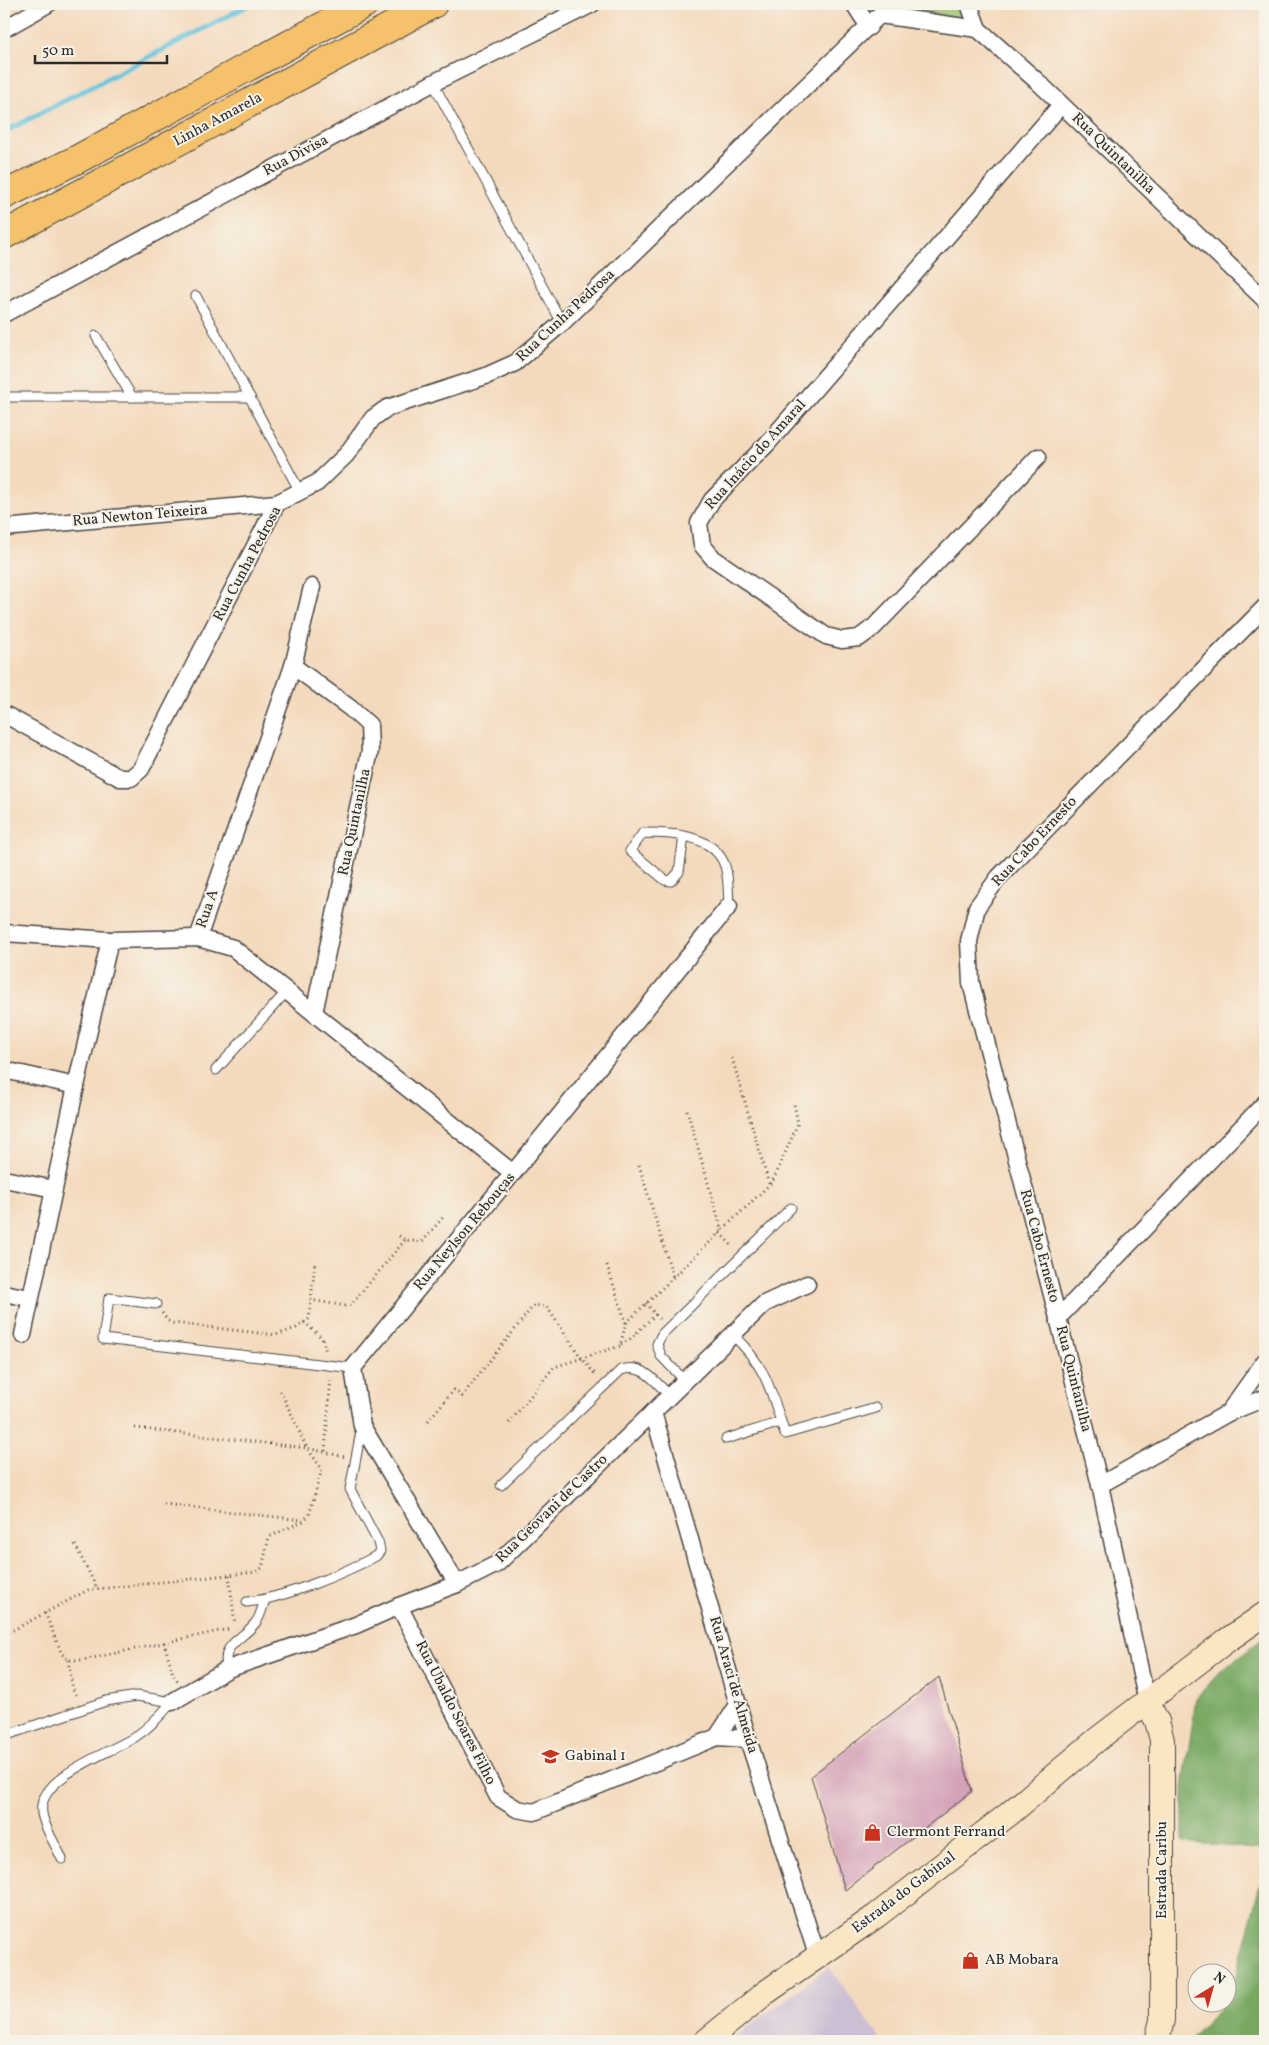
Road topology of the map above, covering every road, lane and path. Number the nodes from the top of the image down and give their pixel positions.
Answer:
1 (48, 4) edge
2 (364, 4) edge
3 (433, 4) edge
4 (592, 4) edge
5 (854, 4) edge
6 (969, 4) edge
7 (880, 15) edge
8 (978, 28) junction
9 (4, 29) edge
10 (433, 83) junction
11 (1061, 104) junction
12 (4, 194) edge
13 (4, 236) edge
14 (196, 296) dead end
15 (1265, 300) edge
16 (4, 314) edge
17 (562, 323) junction
18 (96, 336) dead end
19 (4, 397) edge
20 (132, 397) junction
21 (250, 397) junction
22 (1038, 457) dead end
23 (300, 492) junction
24 (277, 504) junction
25 (4, 528) edge
26 (312, 587) dead end
27 (1265, 608) edge
28 (293, 666) junction
29 (4, 714) edge
30 (684, 836) junction
31 (729, 906) joint
32 (4, 933) edge
33 (198, 938) junction
34 (110, 940) junction
35 (287, 991) junction
36 (314, 1013) junction
37 (732, 1058) dead end
38 (4, 1070) edge
39 (216, 1070) dead end
40 (76, 1086) junction
41 (1265, 1103) edge
42 (794, 1104) dead end
43 (686, 1110) dead end
44 (639, 1165) dead end
45 (514, 1174) junction
46 (4, 1179) edge
47 (769, 1184) junction
48 (54, 1189) junction
49 (792, 1208) dead end
50 (445, 1215) dead end
51 (721, 1232) junction
52 (399, 1236) dead end
53 (405, 1240) junction
54 (742, 1256) junction
55 (315, 1263) dead end
56 (607, 1265) dead end
57 (673, 1277) junction
58 (807, 1284) dead end
59 (4, 1293) edge
60 (30, 1298) junction
61 (310, 1300) junction
62 (646, 1303) junction
63 (156, 1304) joint
64 (656, 1314) junction
65 (660, 1318) dead end
66 (1058, 1318) junction
67 (304, 1322) junction
68 (626, 1323) junction
69 (23, 1335) dead end
70 (733, 1335) junction
71 (621, 1344) junction
72 (582, 1359) junction
73 (1265, 1361) edge
74 (331, 1366) junction
75 (353, 1368) junction
76 (603, 1376) dead end
77 (686, 1382) junction
78 (280, 1390) dead end
79 (670, 1396) junction
80 (1265, 1398) edge
81 (876, 1408) dead end
82 (654, 1412) junction
83 (1228, 1413) junction
84 (428, 1421) dead end
85 (781, 1422) junction
86 (509, 1423) dead end
87 (362, 1426) junction
88 (136, 1428) dead end
89 (726, 1439) dead end
90 (307, 1448) junction
91 (325, 1451) junction
92 (356, 1460) junction
93 (501, 1485) dead end
94 (1100, 1485) junction
95 (164, 1504) dead end
96 (303, 1521) junction
97 (75, 1545) dead end
98 (229, 1575) junction
99 (457, 1584) junction
100 (98, 1590) junction
101 (264, 1600) junction
102 (247, 1602) dead end
103 (399, 1606) junction
104 (45, 1613) junction
105 (1265, 1614) edge
106 (4, 1635) edge
107 (164, 1642) junction
108 (68, 1660) junction
109 (228, 1669) junction
110 (186, 1694) junction
111 (172, 1702) junction
112 (1147, 1702) junction
113 (738, 1705) junction
114 (83, 1709) junction
115 (4, 1736) edge
116 (717, 1738) junction
117 (748, 1739) junction
118 (62, 1859) dead end
119 (817, 1955) junction
120 (706, 2041) edge
121 (1157, 2041) edge

1 - 9 street
2 - 12 highway
3 - 13 highway, Linha Amarela
4 - 10 street, Rua Divisa
5 - 7 street
6 - 8 street, Rua Quintanilha
7 - 8 street
7 - 17 street, Rua Cunha Pedrosa
8 - 11 street, Rua Quintanilha
10 - 16 street, Rua Divisa
10 - 17 lane
11 - 15 street, Rua Quintanilha
11 - 22 street, Rua Inácio do Amaral
14 - 21 lane
17 - 23 street, Rua Cunha Pedrosa
18 - 20 lane
19 - 20 lane
20 - 21 lane
21 - 23 lane
23 - 24 street, Rua Cunha Pedrosa
24 - 25 street, Rua Newton Teixeira
24 - 29 street, Rua Cunha Pedrosa
26 - 28 street, Rua A
27 - 66 street, Rua Cabo Ernesto
28 - 33 street, Rua A
28 - 36 street, Rua Quintanilha
30 - 30 lane
30 - 31 lane
31 - 45 street, Rua Neylson Rebouças
32 - 34 street
33 - 34 street
33 - 35 street, Rua A
34 - 40 street
35 - 36 street, Rua A
35 - 39 lane
36 - 45 street, Rua A
37 - 47 path
38 - 40 street
40 - 48 street
41 - 66 street, Rua Quintanilha
42 - 47 path
43 - 51 path
44 - 57 path
45 - 75 street, Rua Neylson Rebouças
46 - 48 street
47 - 51 path
48 - 60 street
49 - 54 lane
50 - 53 path
51 - 54 path
51 - 57 path
52 - 53 path
53 - 61 path
54 - 77 lane
55 - 61 path
56 - 68 path
57 - 62 path
58 - 70 street, Rua Geovani de Castro
59 - 60 street
60 - 69 street
61 - 67 path
62 - 64 path
62 - 68 path
63 - 67 path
63 - 74 lane
64 - 65 path
64 - 71 path
66 - 94 street, Rua Quintanilha
67 - 74 path
68 - 71 path
70 - 77 street, Rua Geovani de Castro
70 - 85 lane
71 - 72 path
72 - 76 path
72 - 84 path
72 - 86 path
73 - 83 street
74 - 75 lane
74 - 91 path
75 - 87 street
77 - 79 street, Rua Geovani de Castro
78 - 90 path
79 - 82 street, Rua Geovani de Castro
79 - 93 lane
80 - 83 street
81 - 85 lane
82 - 99 street, Rua Geovani de Castro
82 - 113 street, Rua Araci de Almeida
83 - 94 street
85 - 89 lane
87 - 92 lane
87 - 99 street
88 - 90 path
90 - 91 path
90 - 96 path
91 - 92 path
92 - 101 lane
94 - 112 street, Rua Quintanilha
95 - 96 path
96 - 98 path
97 - 100 path
98 - 100 path
98 - 107 path
99 - 103 street, Rua Geovani de Castro
100 - 104 path
101 - 102 lane
101 - 109 lane
103 - 109 street, Rua Geovani de Castro
103 - 116 street, Rua Ubaldo Soares Filho
104 - 106 path
104 - 108 path
105 - 112 main road, Estrada do Gabinal
107 - 108 path
107 - 110 path
108 - 114 path
109 - 110 street, Rua Geovani de Castro
110 - 111 street, Rua Geovani de Castro
111 - 114 lane
111 - 118 lane
112 - 119 main road, Estrada do Gabinal
112 - 121 main road, Estrada Caribu
113 - 116 street
113 - 117 street, Rua Araci de Almeida
114 - 115 lane
116 - 117 street, Rua Ubaldo Soares Filho
117 - 119 street, Rua Araci de Almeida
119 - 120 main road, Estrada do Gabinal

